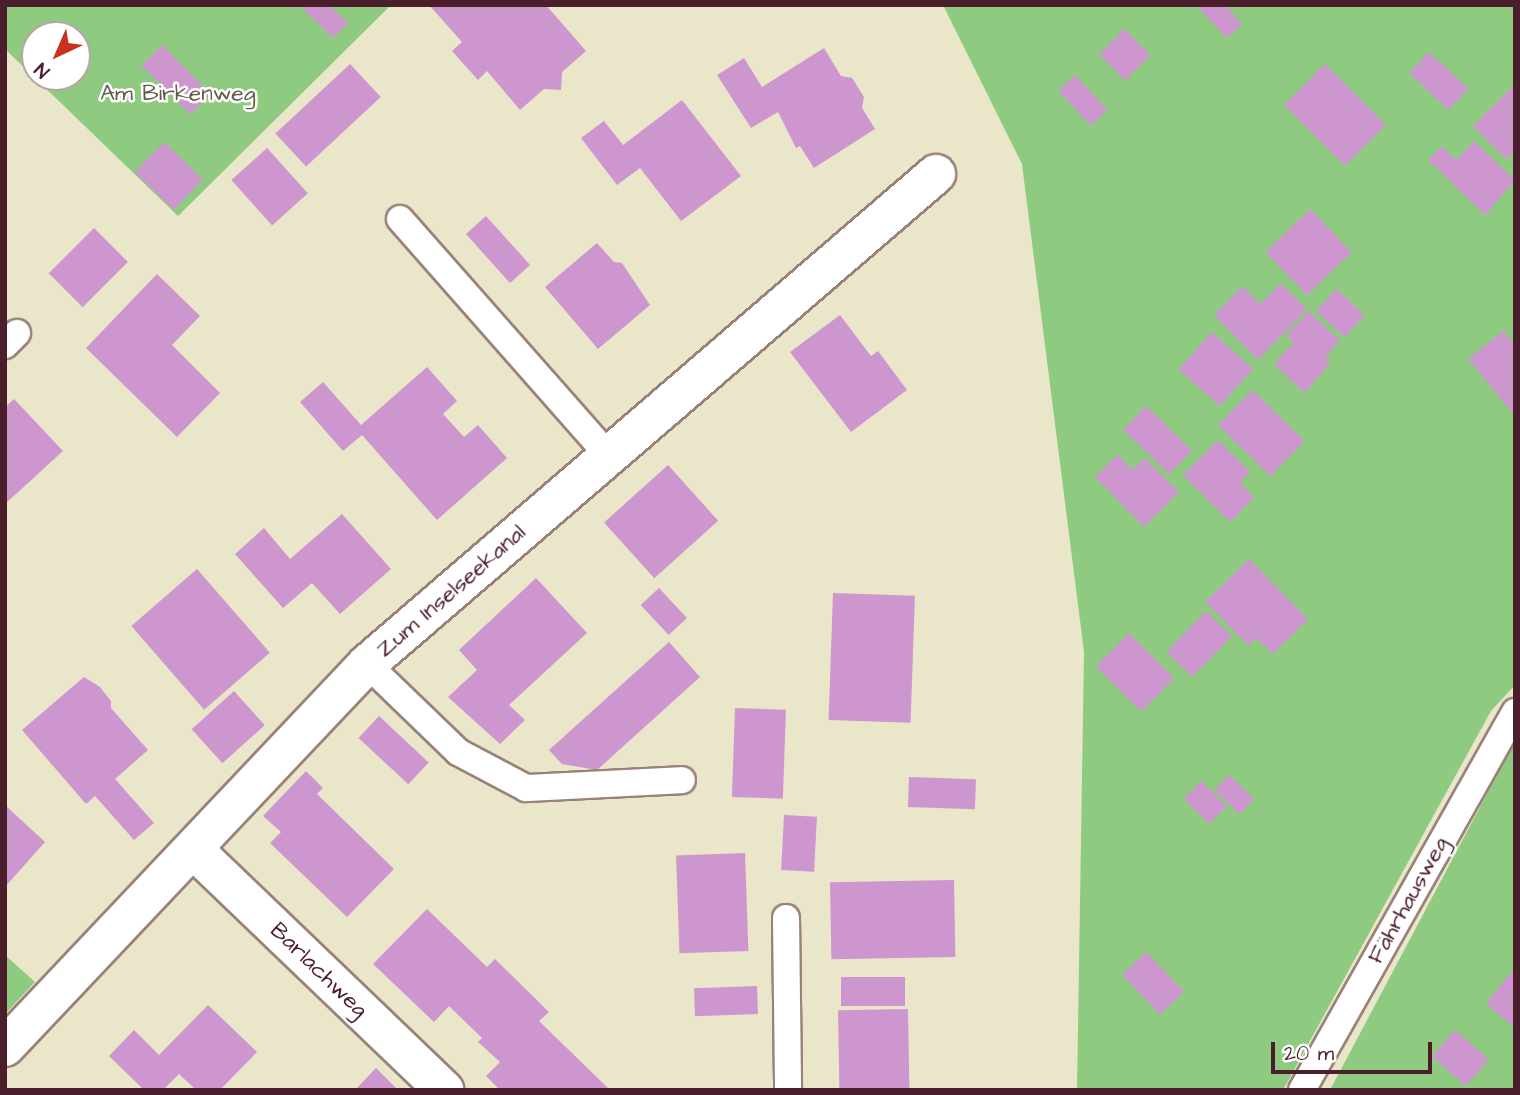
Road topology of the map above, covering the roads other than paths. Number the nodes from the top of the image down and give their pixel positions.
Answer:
1 (936, 174) dead end
2 (400, 219) dead end
3 (608, 455) junction
4 (367, 664) junction
5 (1515, 712) edge
6 (682, 780) dead end
7 (194, 850) junction
8 (786, 918) dead end
9 (5, 1047) edge
10 (444, 1090) edge
11 (788, 1090) edge
12 (1302, 1090) edge

1 - 3 street, Zum Inselseekanal
2 - 3 lane
3 - 4 street, Zum Inselseekanal
4 - 6 lane
4 - 7 street, Zum Inselseekanal
5 - 12 lane, Fährhausweg
7 - 9 street, Zum Inselseekanal
7 - 10 street, Barlachweg
8 - 11 lane

